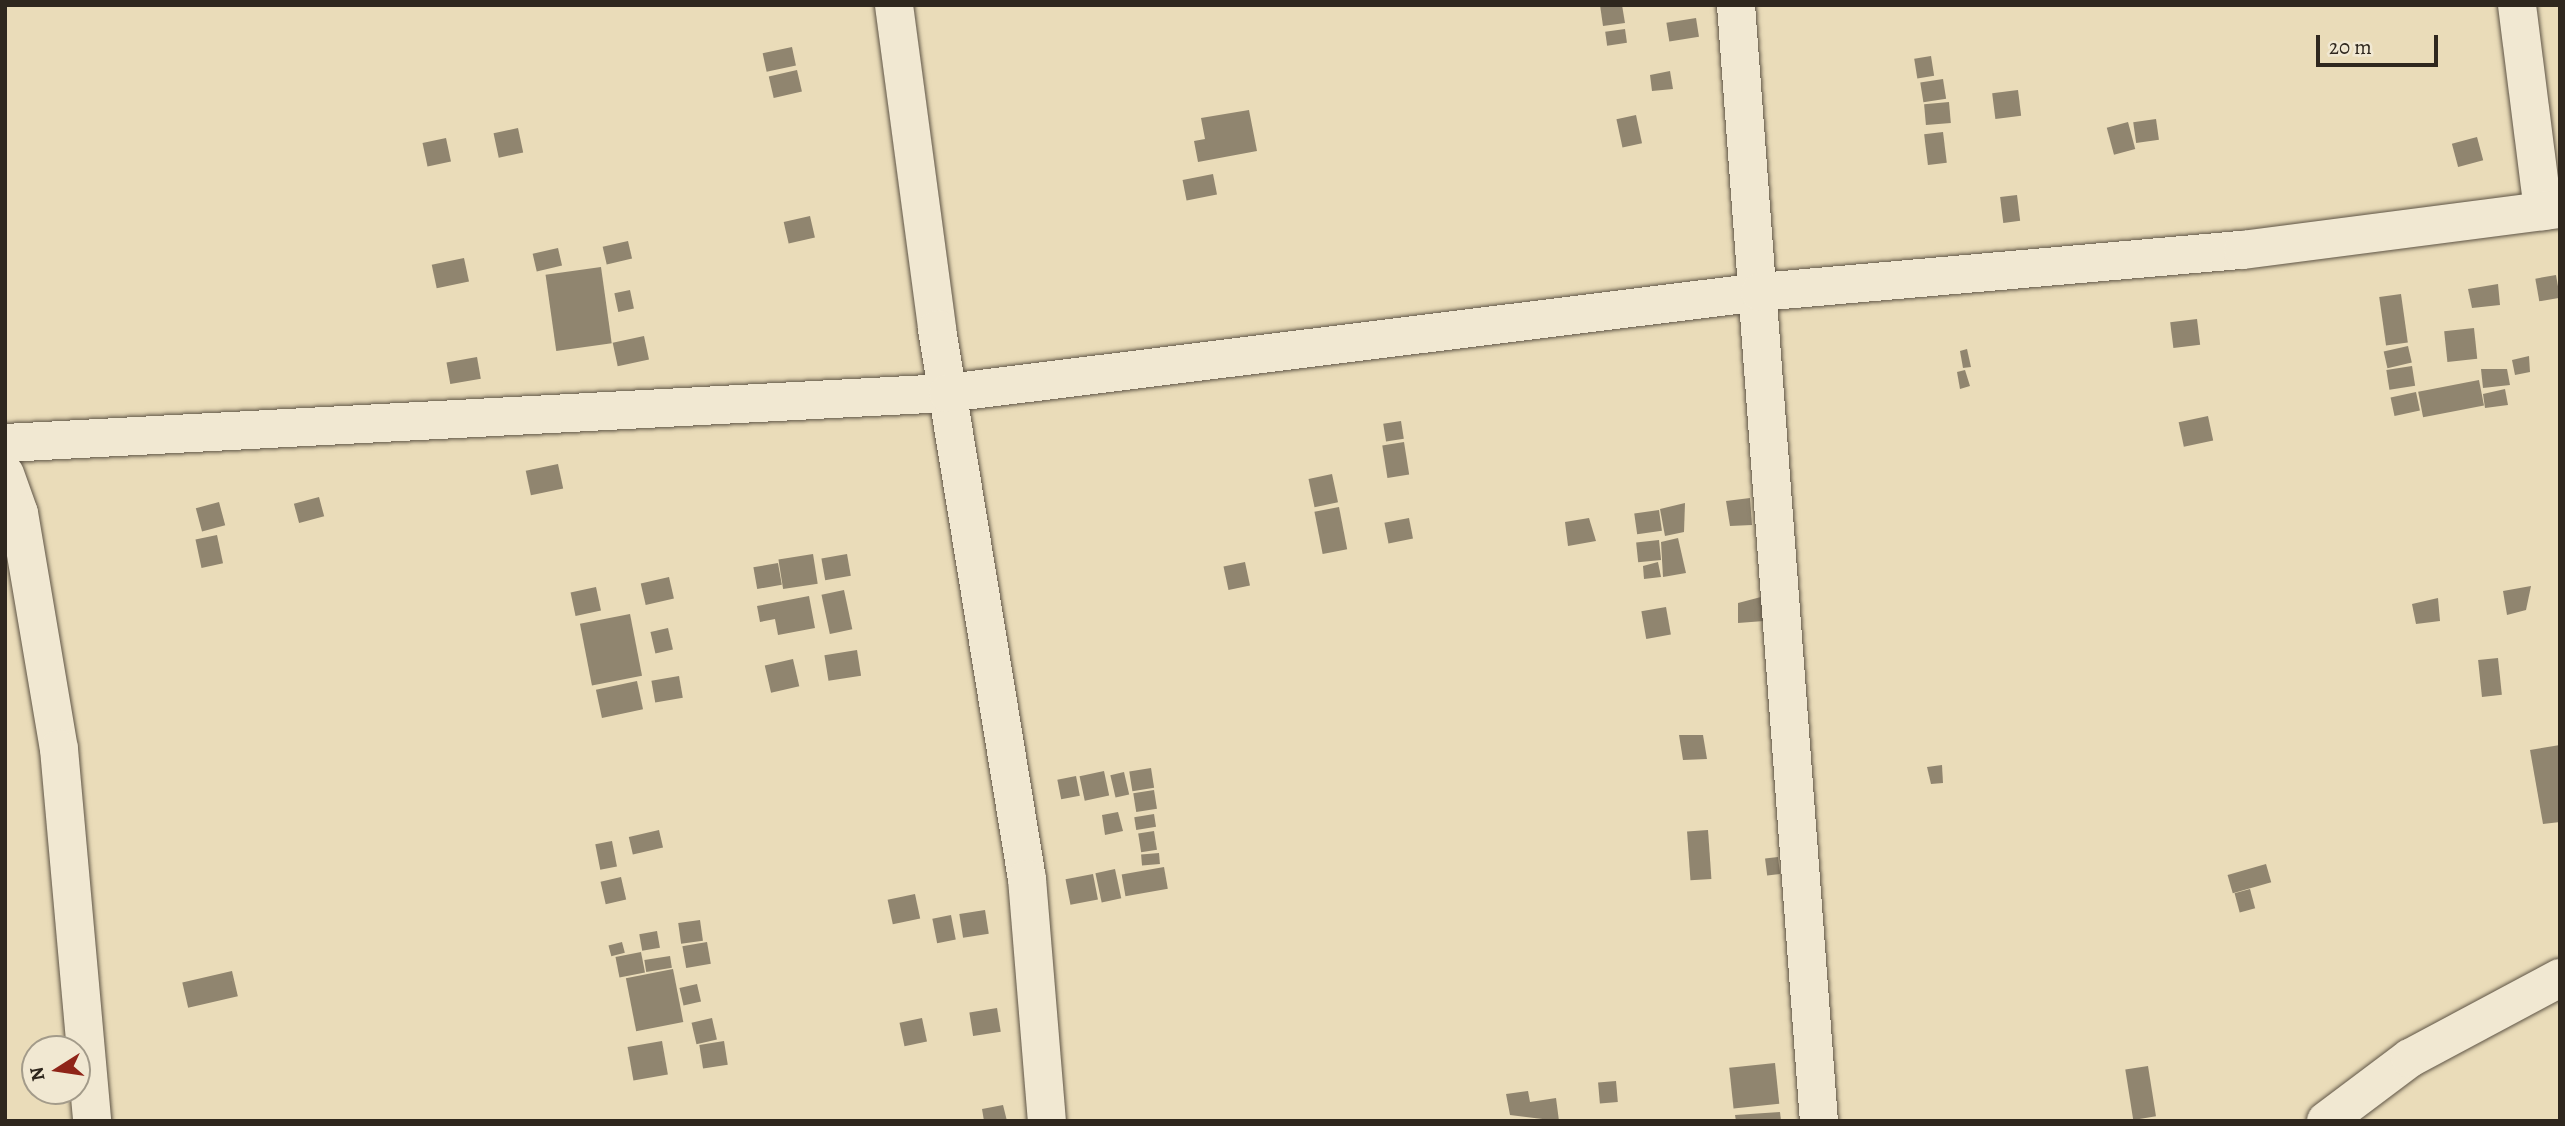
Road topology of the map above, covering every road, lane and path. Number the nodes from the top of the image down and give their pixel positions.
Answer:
1 (894, 5) edge
2 (1735, 5) edge
3 (2517, 5) edge
4 (2551, 210) edge
5 (1760, 292) junction
6 (948, 393) junction
7 (5, 443) edge
8 (5, 474) edge
9 (2560, 978) edge
10 (92, 1121) edge
11 (1047, 1121) edge
12 (1819, 1121) edge
13 (2326, 1121) edge

1 - 6 street
2 - 5 street
3 - 4 street
4 - 5 street
5 - 6 street
5 - 12 street
6 - 7 street
6 - 11 street
8 - 10 street
9 - 13 street

